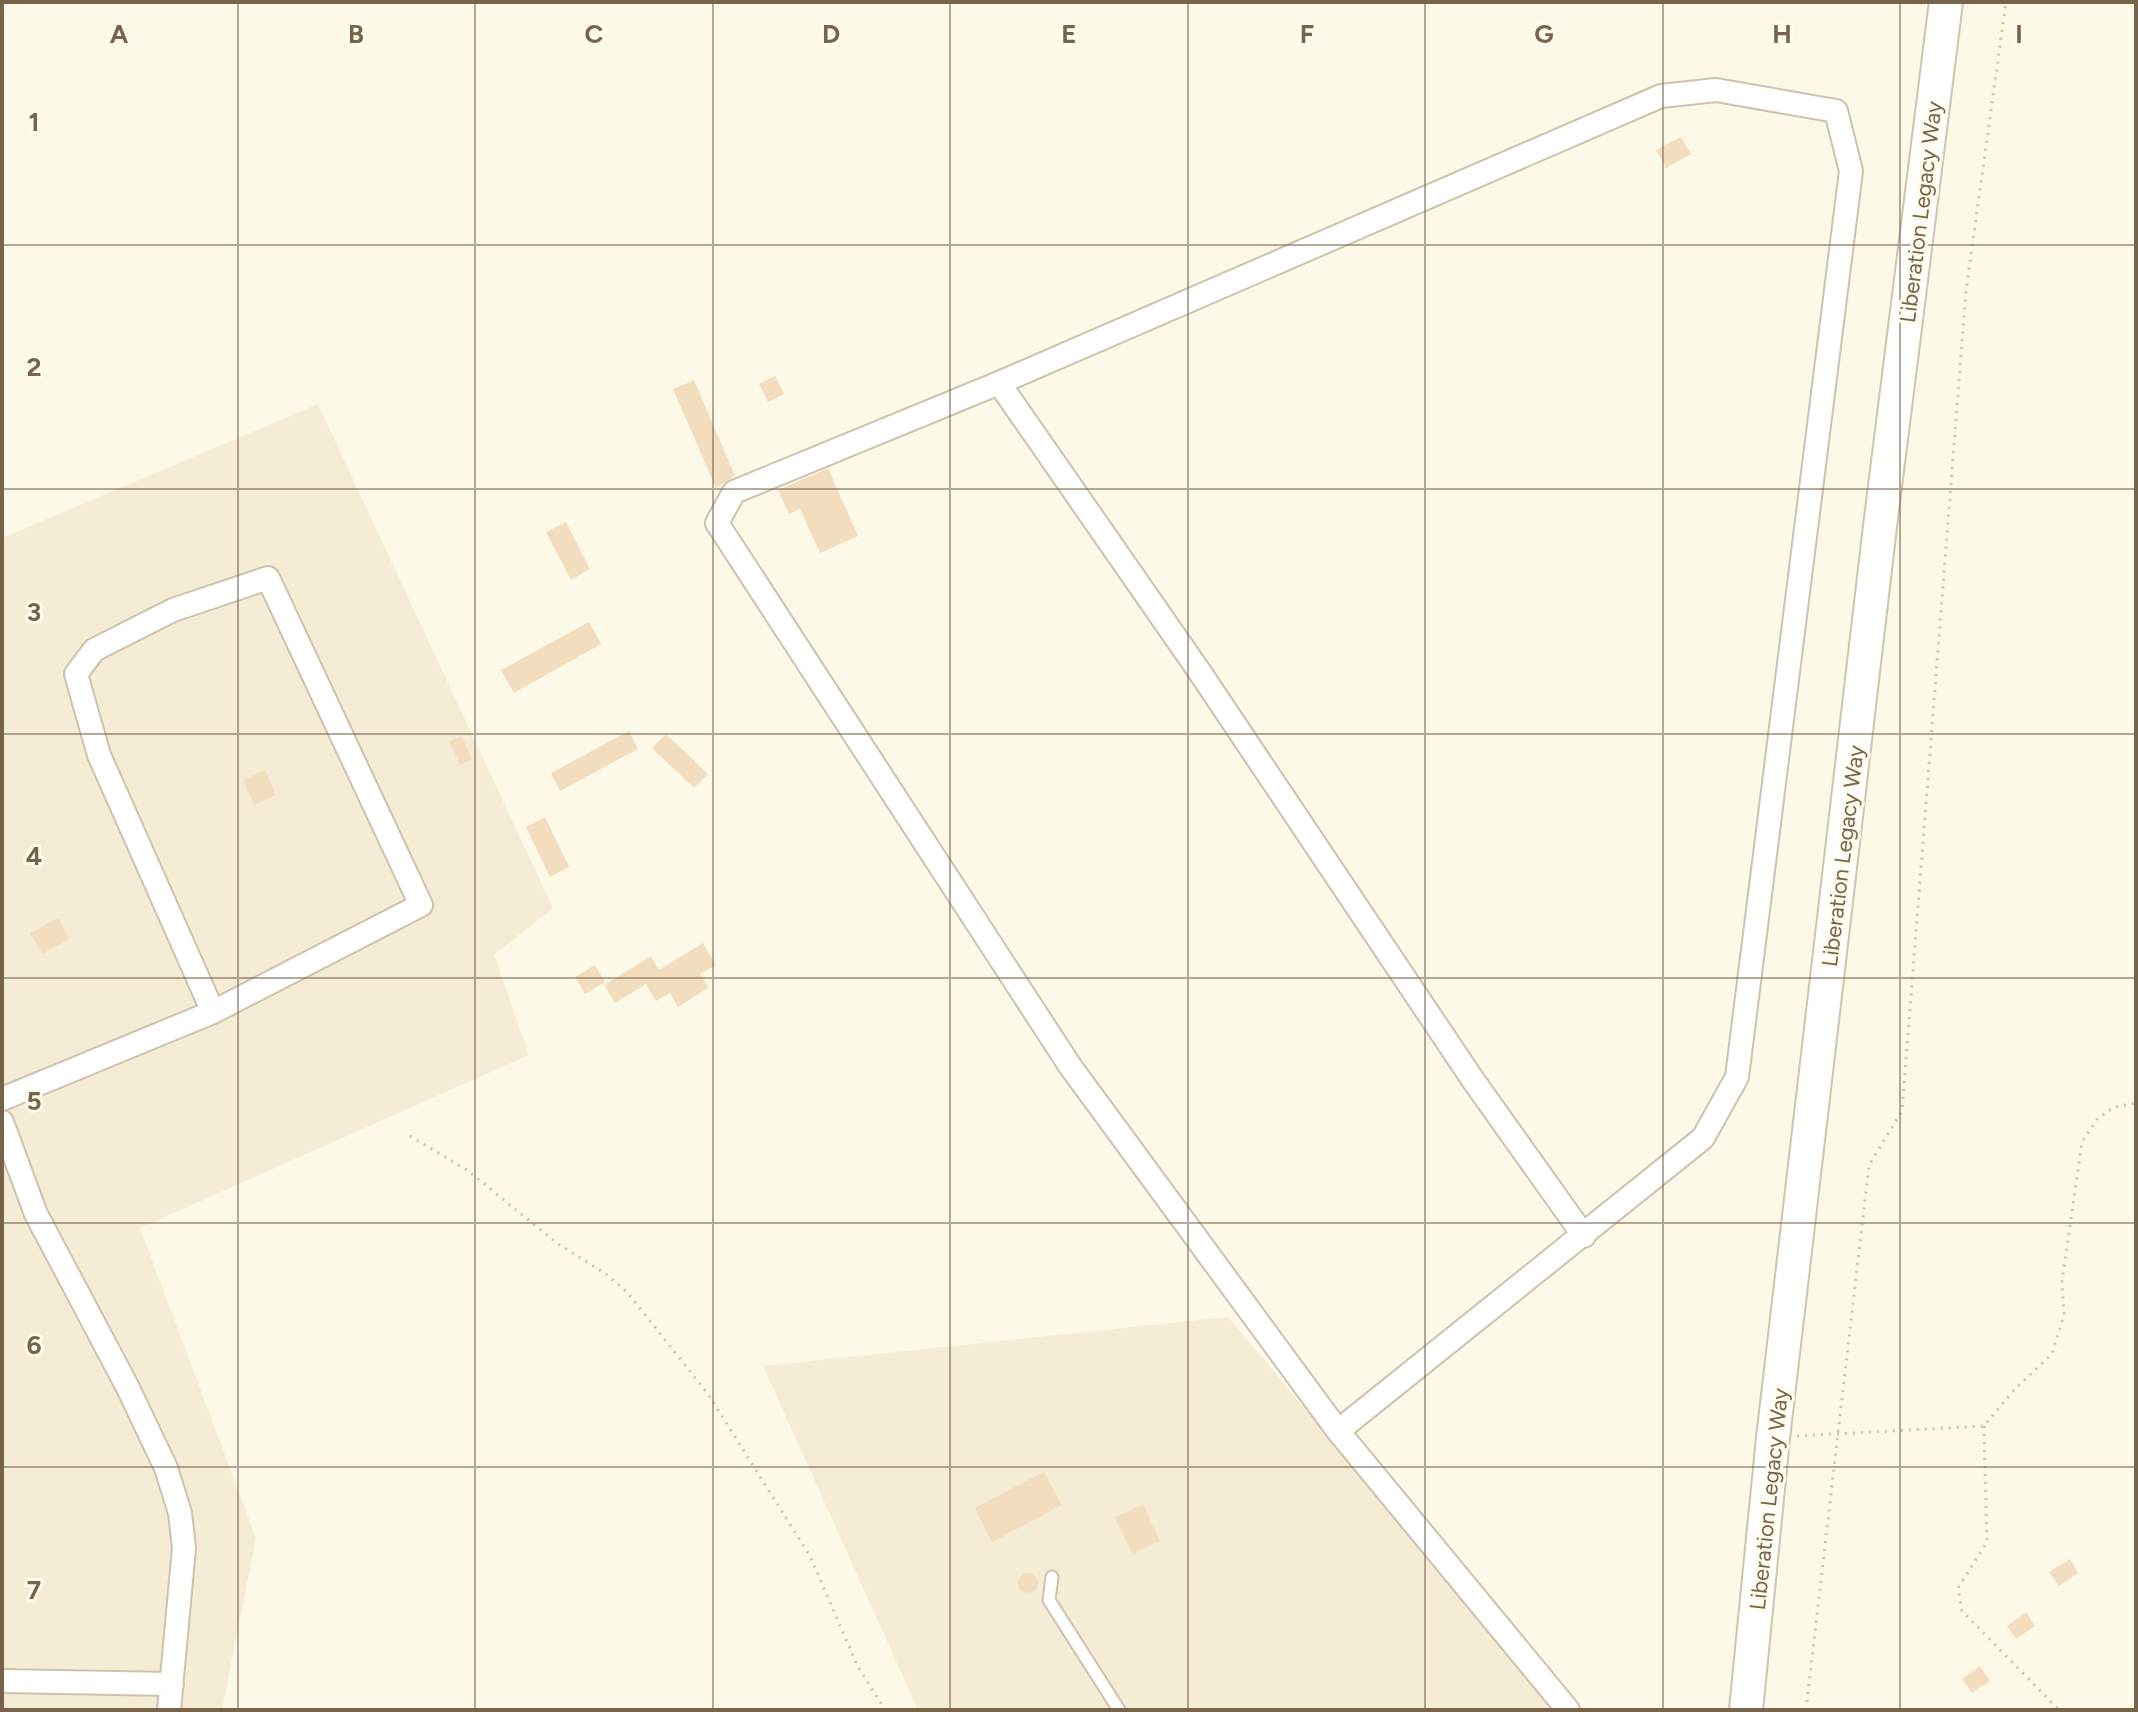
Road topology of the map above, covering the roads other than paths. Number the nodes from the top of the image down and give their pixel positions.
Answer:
1 (1946, 2) edge
2 (999, 383) junction
3 (213, 1012) junction
4 (2, 1099) edge
5 (2, 1122) edge
6 (1584, 1236) junction
7 (1338, 1431) junction
8 (1052, 1577) dead end
9 (2, 1681) edge
10 (172, 1684) junction
11 (169, 1710) edge
12 (1119, 1710) edge
13 (1568, 1710) edge
14 (1746, 1710) edge

1 - 14 main road, Liberation Legacy Way
2 - 6 street
2 - 6 street
2 - 7 street
3 - 3 street
3 - 4 street
5 - 10 street
6 - 7 street
7 - 13 street
8 - 12 lane
9 - 10 street
10 - 11 street

